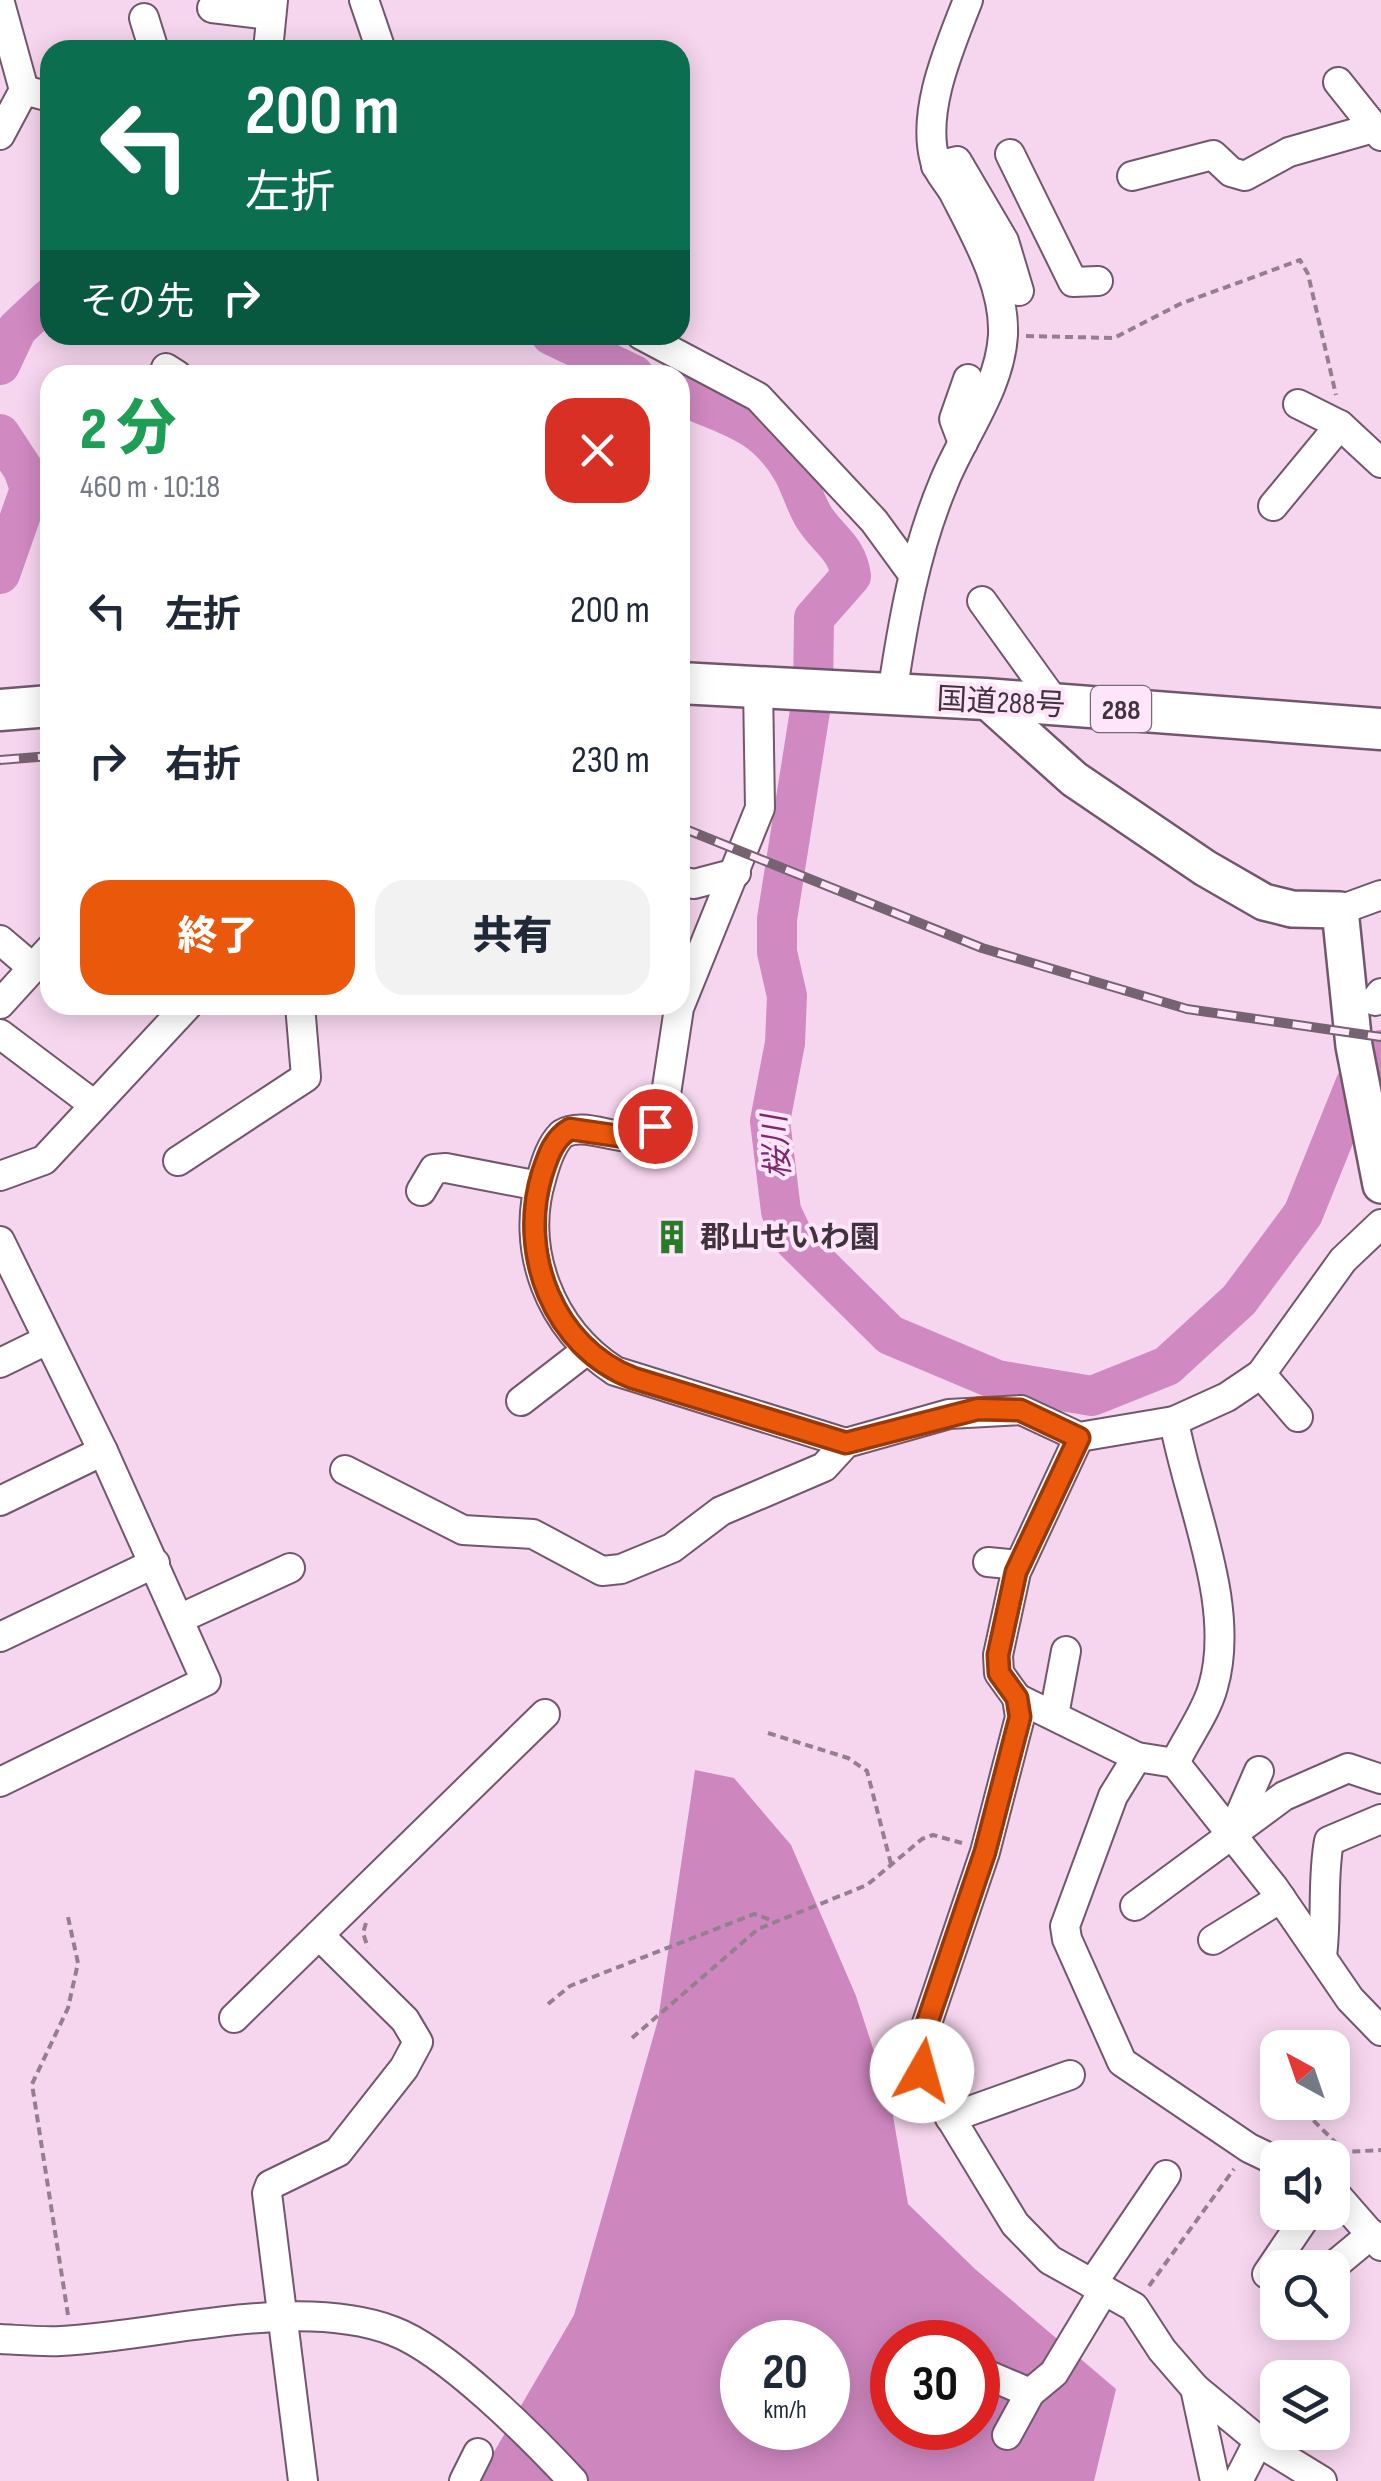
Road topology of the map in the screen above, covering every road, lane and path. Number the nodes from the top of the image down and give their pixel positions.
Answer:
1 (364, 0) edge
2 (968, 0) edge
3 (0, 4) edge
4 (212, 8) dead end
5 (271, 8) edge
6 (144, 18) dead end
7 (151, 40) edge
8 (269, 40) edge
9 (378, 40) edge
10 (1338, 82) dead end
11 (37, 94) edge
12 (1377, 132) edge
13 (0, 135) edge
14 (1010, 154) dead end
15 (936, 166) junction
16 (1132, 176) dead end
17 (1048, 230) junction
18 (1004, 240) junction
19 (1098, 281) dead end
20 (1019, 290) dead end
21 (1003, 336) junction
22 (660, 345) edge
23 (968, 379) dead end
24 (1298, 404) dead end
25 (1340, 425) junction
26 (963, 443) junction
27 (1381, 463) edge
28 (1273, 506) dead end
29 (912, 573) junction
30 (982, 601) dead end
31 (690, 683) edge
32 (760, 686) junction
33 (876, 694) junction
34 (985, 699) junction
35 (1056, 704) junction
36 (40, 707) edge
37 (0, 710) edge
38 (1381, 729) edge
39 (736, 873) junction
40 (690, 885) edge
41 (1381, 895) edge
42 (1340, 910) junction
43 (0, 940) edge
44 (40, 958) edge
45 (40, 959) edge
46 (690, 982) edge
47 (0, 1004) edge
48 (178, 1015) edge
49 (301, 1015) edge
50 (678, 1015) edge
51 (0, 1034) edge
52 (92, 1104) junction
53 (178, 1161) dead end
54 (0, 1176) edge
55 (1381, 1185) edge
56 (539, 1186) junction
57 (421, 1191) dead end
58 (1381, 1224) edge
59 (0, 1241) edge
60 (47, 1340) junction
61 (587, 1350) junction
62 (0, 1363) edge
63 (1262, 1374) junction
64 (521, 1401) dead end
65 (1298, 1417) dead end
66 (1174, 1422) junction
67 (1079, 1438) junction
68 (846, 1443) junction
69 (104, 1451) junction
70 (345, 1470) dead end
71 (0, 1500) edge
72 (988, 1562) dead end
73 (154, 1564) junction
74 (1019, 1565) junction
75 (290, 1568) dead end
76 (179, 1619) junction
77 (0, 1637) edge
78 (1066, 1651) dead end
79 (1017, 1698) junction
80 (545, 1714) dead end
81 (1054, 1715) junction
82 (768, 1733) dead end
83 (1138, 1757) junction
84 (1175, 1763) junction
85 (1259, 1771) dead end
86 (1381, 1779) edge
87 (0, 1782) edge
88 (1381, 1819) edge
89 (1232, 1834) junction
90 (985, 1852) junction
91 (891, 1864) junction
92 (1281, 1898) junction
93 (1135, 1906) dead end
94 (370, 1912) dead end
95 (68, 1917) dead end
96 (774, 1920) junction
97 (319, 1935) junction
98 (1213, 1940) dead end
99 (370, 1952) dead end
100 (1322, 1956) junction
101 (548, 2004) dead end
102 (234, 2018) dead end
103 (1381, 2030) edge
104 (632, 2038) dead end
105 (1070, 2074) dead end
106 (950, 2118) junction
107 (1313, 2120) edge
108 (1249, 2148) junction
109 (1381, 2150) edge
110 (1260, 2153) edge
111 (1166, 2174) dead end
112 (1350, 2210) edge
113 (1377, 2240) edge
114 (1350, 2256) edge
115 (1098, 2287) junction
116 (1134, 2306) junction
117 (284, 2317) junction
118 (0, 2339) edge
119 (72, 2340) junction
120 (1000, 2380) edge
121 (1196, 2388) junction
122 (1030, 2393) junction
123 (1007, 2434) dead end
124 (1259, 2440) junction
125 (478, 2453) dead end
126 (303, 2481) edge
127 (464, 2481) edge
128 (573, 2481) edge
129 (1214, 2481) edge
130 (1238, 2481) edge
131 (1322, 2481) edge

1 - 9 street
2 - 15 street
3 - 11 street
4 - 5 street
5 - 8 street
6 - 7 street
10 - 12 street
11 - 13 street
12 - 16 street
14 - 17 street
15 - 18 street
15 - 21 street
17 - 18 street
17 - 19 street
18 - 20 street
21 - 25 path
21 - 26 street
22 - 29 street
23 - 26 street
24 - 25 street
25 - 27 street
25 - 28 street
26 - 29 street
29 - 33 street
30 - 35 street
31 - 32 highway, 国道288号 / 288
32 - 33 highway, 国道288号 / 288
32 - 39 street
33 - 34 highway, 国道288号 / 288
34 - 35 highway, 国道288号 / 288
34 - 42 main road
35 - 38 highway, 国道288号 / 288
36 - 37 highway
39 - 40 street
39 - 46 street
41 - 42 street
42 - 55 main road
43 - 44 street
45 - 47 street
48 - 52 street
49 - 53 street
50 - 56 street
51 - 52 street
52 - 54 street
56 - 57 street
56 - 61 street
58 - 63 street
59 - 60 street
60 - 62 street
60 - 69 street
61 - 64 street
61 - 68 street
63 - 65 street
63 - 66 street
66 - 67 street
66 - 84 street
67 - 68 street
67 - 74 street
68 - 70 street
69 - 71 street
69 - 73 street
72 - 74 street
73 - 76 street
73 - 77 street
74 - 79 street
75 - 76 street
76 - 87 street
78 - 81 street
79 - 81 street
79 - 90 street
80 - 97 street
81 - 83 street
82 - 91 path
83 - 84 street
83 - 108 street
84 - 89 street
85 - 89 street
86 - 89 street
88 - 100 street
89 - 92 street
89 - 93 street
90 - 91 path
90 - 106 street
91 - 96 path
92 - 98 street
92 - 100 street
94 - 99 path
95 - 119 path
96 - 101 path
96 - 104 path
97 - 102 street
97 - 117 street
100 - 103 street
105 - 106 street
106 - 115 street
107 - 109 path
108 - 110 street
108 - 116 path
111 - 115 street
112 - 113 street
113 - 114 street
115 - 116 street
115 - 122 street
116 - 121 street
117 - 119 street
117 - 126 street
117 - 128 street
118 - 119 street
120 - 122 street
121 - 124 street
121 - 129 street
122 - 123 street
124 - 130 street
124 - 131 street
125 - 127 street

